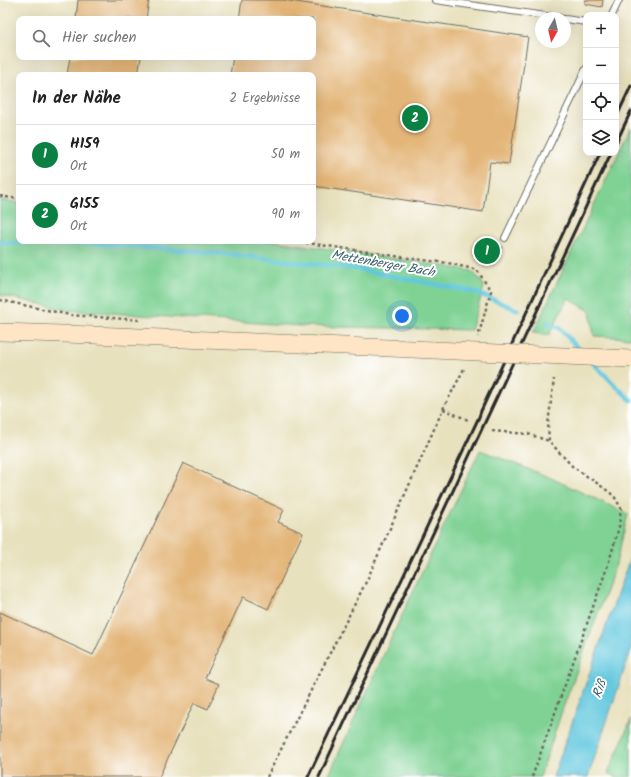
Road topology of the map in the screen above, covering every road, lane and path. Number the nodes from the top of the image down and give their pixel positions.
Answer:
1 (434, 0) edge
2 (620, 0) edge
3 (614, 12) edge
4 (535, 14) edge
5 (571, 20) edge
6 (583, 22) edge
7 (583, 75) edge
8 (0, 196) edge
9 (16, 199) edge
10 (505, 238) dead end
11 (313, 244) edge
12 (487, 305) dead end
13 (0, 332) edge
14 (631, 359) edge
15 (554, 379) dead end
16 (468, 420) dead end
17 (492, 431) dead end
18 (549, 441) junction
19 (267, 777) edge
20 (532, 777) edge

1 - 4 lane
2 - 3 lane
5 - 6 lane
7 - 10 lane
8 - 9 path
11 - 12 path
13 - 14 main road, bridge
15 - 18 path
16 - 19 path
17 - 18 path
18 - 20 path

